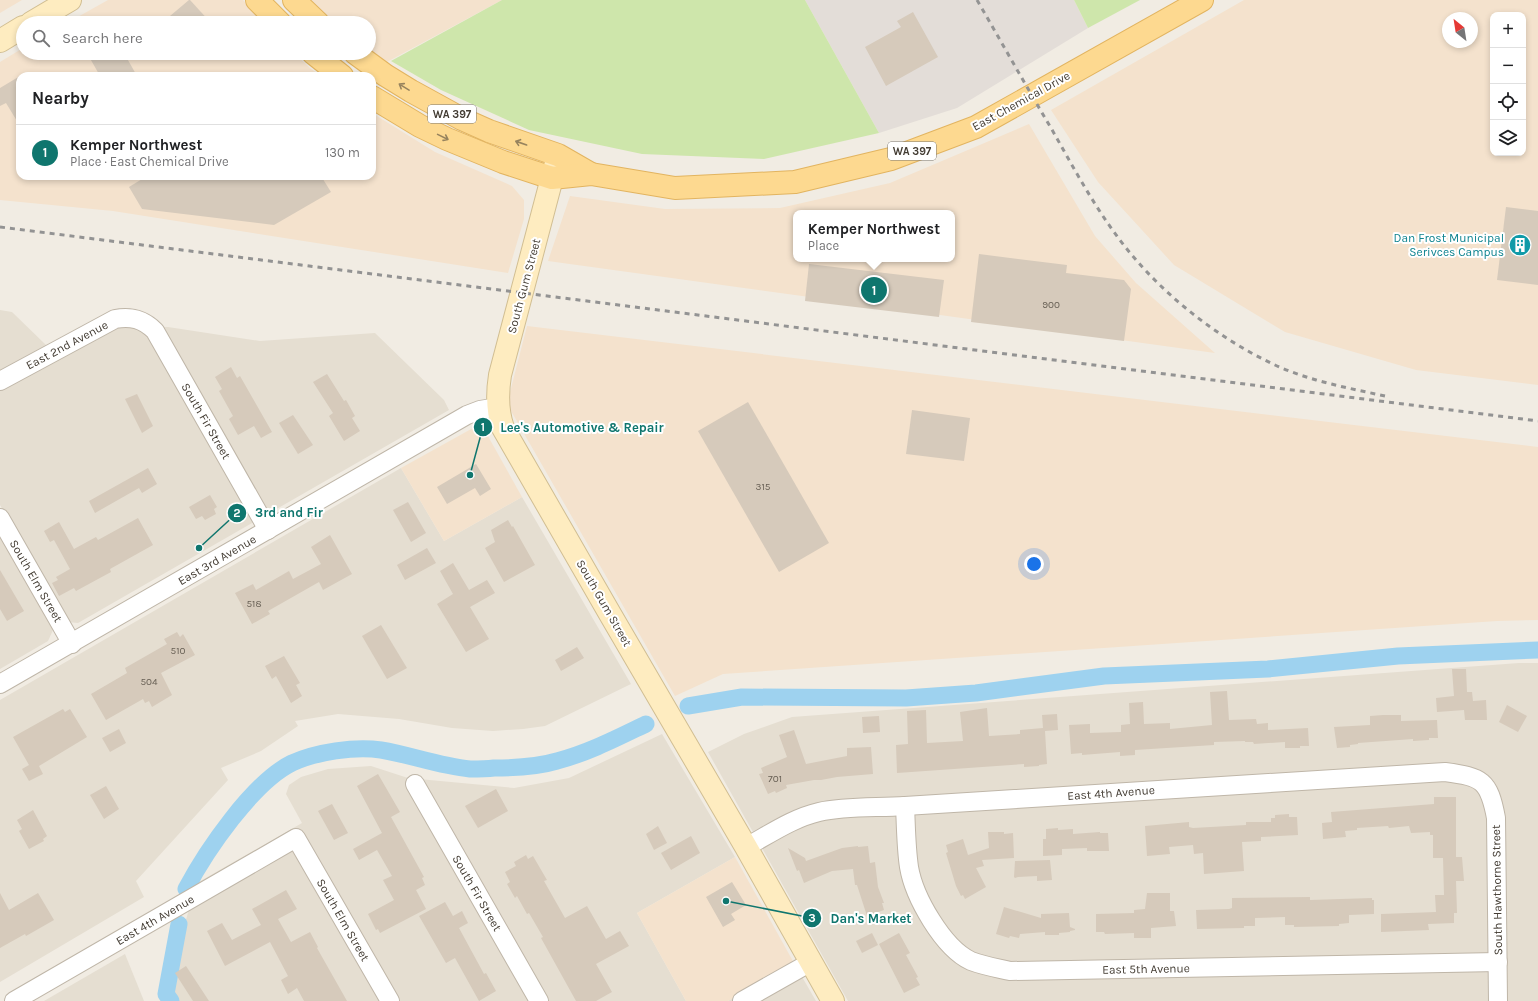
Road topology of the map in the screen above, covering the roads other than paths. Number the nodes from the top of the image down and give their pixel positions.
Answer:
1 (70, 0) edge
2 (257, 0) edge
3 (294, 0) edge
4 (1202, 0) edge
5 (42, 16) edge
6 (273, 16) edge
7 (311, 16) edge
8 (16, 31) edge
9 (0, 41) edge
10 (322, 60) edge
11 (365, 60) edge
12 (337, 72) edge
13 (376, 99) edge
14 (558, 155) junction
15 (591, 174) junction
16 (552, 178) junction
17 (136, 319) joint
18 (0, 381) edge
19 (498, 407) junction
20 (0, 518) edge
21 (268, 530) junction
22 (72, 644) junction
23 (0, 684) edge
24 (1482, 782) joint
25 (415, 784) dead end
26 (905, 806) junction
27 (296, 838) joint
28 (746, 847) junction
29 (811, 962) junction
30 (1498, 962) junction
31 (14, 1001) edge
32 (390, 1001) edge
33 (539, 1001) edge
34 (742, 1001) edge
35 (833, 1001) edge
36 (1498, 1001) edge

1 - 5 main road
2 - 6 main road
3 - 7 main road
4 - 15 main road, East Chemical Drive / WA 397
8 - 9 main road
10 - 12 main road
14 -> 11 main road, WA 397
13 -> 16 main road, WA 397
14 - 15 main road, East Chemical Drive / WA 397
14 - 16 main road, South Gum Street
15 - 16 main road, East Chemical Drive / WA 397
16 - 19 main road, South Gum Street
17 - 18 street, East 2nd Avenue
17 - 21 street, South Fir Street
19 - 21 street, East 3rd Avenue
19 - 28 main road, South Gum Street
20 - 22 street, South Elm Street
21 - 22 street, East 3rd Avenue
22 - 23 street, East 3rd Avenue
24 - 26 street, East 4th Avenue
24 - 30 street, South Hawthorne Street
25 - 33 street, South Fir Street
26 - 28 street, East 4th Avenue
26 - 30 street, East 5th Avenue
27 - 31 street, East 4th Avenue
27 - 32 street, South Elm Street
28 - 29 main road, South Gum Street
29 - 34 street
29 - 35 main road, South Gum Street
30 - 36 street, South Hawthorne Street

